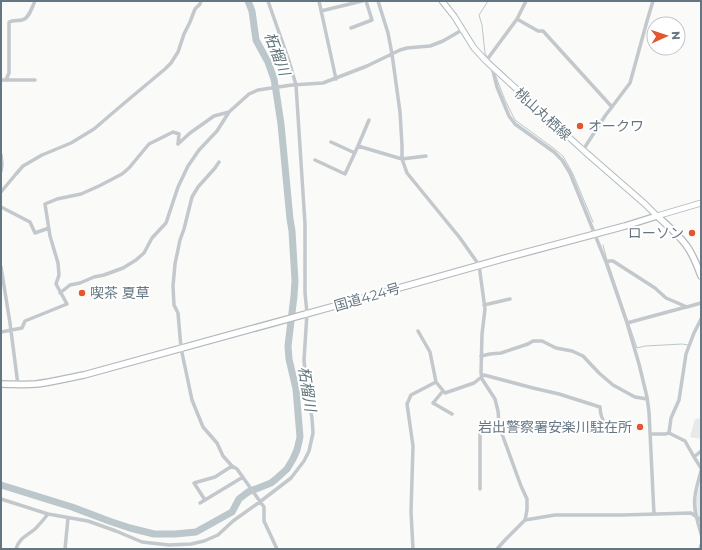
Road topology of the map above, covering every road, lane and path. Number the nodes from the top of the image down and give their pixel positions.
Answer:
1 (35, 1) edge
2 (201, 1) edge
3 (268, 1) edge
4 (319, 1) edge
5 (362, 1) edge
6 (366, 1) edge
7 (378, 1) edge
8 (442, 1) edge
9 (526, 1) edge
10 (653, 1) edge
11 (321, 11) junction
12 (516, 19) junction
13 (351, 28) dead end
14 (462, 30) junction
15 (392, 54) junction
16 (486, 61) junction
17 (491, 66) junction
18 (336, 78) junction
19 (4, 80) edge
20 (35, 80) dead end
21 (1, 85) edge
22 (294, 85) junction
23 (612, 107) junction
24 (229, 112) junction
25 (369, 120) dead end
26 (331, 142) dead end
27 (358, 146) junction
28 (583, 150) junction
29 (355, 153) junction
30 (1, 155) edge
31 (426, 156) dead end
32 (402, 159) junction
33 (315, 160) dead end
34 (219, 162) dead end
35 (1, 171) edge
36 (1, 192) edge
37 (701, 203) edge
38 (1, 207) edge
39 (657, 216) junction
40 (49, 228) junction
41 (594, 234) junction
42 (607, 261) junction
43 (480, 265) junction
44 (1, 267) edge
45 (701, 276) edge
46 (60, 292) junction
47 (510, 299) dead end
48 (701, 303) edge
49 (484, 305) junction
50 (687, 307) junction
51 (306, 313) junction
52 (701, 319) edge
53 (629, 323) junction
54 (11, 330) junction
55 (418, 331) dead end
56 (1, 332) edge
57 (181, 348) junction
58 (481, 356) junction
59 (482, 376) junction
60 (436, 382) junction
61 (1, 384) edge
62 (18, 385) junction
63 (443, 391) junction
64 (647, 399) junction
65 (452, 414) dead end
66 (625, 432) dead end
67 (669, 433) junction
68 (480, 434) dead end
69 (650, 434) junction
70 (701, 451) edge
71 (694, 457) junction
72 (232, 466) junction
73 (701, 468) edge
74 (701, 471) edge
75 (244, 478) junction
76 (480, 489) dead end
77 (1, 500) edge
78 (205, 500) junction
79 (261, 501) junction
80 (200, 503) dead end
81 (48, 514) junction
82 (654, 514) junction
83 (67, 516) junction
84 (697, 517) junction
85 (525, 520) junction
86 (701, 520) edge
87 (701, 534) edge
88 (701, 545) edge
89 (16, 549) edge
90 (65, 549) edge
91 (277, 549) edge
92 (413, 549) edge
93 (497, 549) edge
94 (700, 549) edge

1 - 19 street
2 - 36 street
3 - 22 street
4 - 11 street
5 - 11 street
6 - 13 street
7 - 15 street
8 - 14 main road, 桃山丸栖線
9 - 12 street
10 - 23 street
11 - 18 street
12 - 16 street
12 - 23 street
14 - 15 street
14 - 16 main road, 桃山丸栖線
15 - 18 street
15 - 32 street
16 - 17 main road, 桃山丸栖線
17 - 28 main road, 桃山丸栖線
17 - 41 street
18 - 22 street
19 - 20 street
19 - 21 street
22 - 24 street
22 - 51 street
23 - 28 street
24 - 40 street
24 - 46 street
25 - 27 street
26 - 29 street
27 - 29 street
27 - 32 street
28 - 39 main road, 桃山丸栖線
29 - 33 street
30 - 35 street
31 - 32 street
32 - 43 street
34 - 57 street
37 - 39 main road
38 - 40 street
39 - 41 highway, 国道424号
39 - 45 highway
40 - 46 street
41 - 42 street
41 - 43 highway, 国道424号
42 - 50 street
42 - 53 street
43 - 49 street
43 - 51 highway, 国道424号
44 - 54 street
46 - 54 street
47 - 49 street
48 - 50 street
49 - 58 street
50 - 53 street
51 - 57 highway, 国道424号
51 - 79 street
52 - 67 street
53 - 64 street
54 - 56 street
54 - 62 street
55 - 60 street
57 - 62 highway, 国道424号
57 - 72 street
58 - 59 street
58 - 64 street
59 - 63 street
59 - 66 street
59 - 85 street
60 - 63 street
60 - 92 street
61 - 62 highway, 国道424号
63 - 65 street
64 - 69 street
67 - 69 street
67 - 71 street
68 - 76 street
69 - 82 street
70 - 71 street
71 - 73 street
72 - 75 street
72 - 78 street
74 - 84 street
75 - 78 street
75 - 79 street
77 - 81 street
78 - 80 street
79 - 83 street
79 - 91 street
81 - 83 street
81 - 89 street
82 - 84 street
82 - 85 street
83 - 90 street
84 - 86 street
84 - 87 street
85 - 93 street
88 - 94 street

